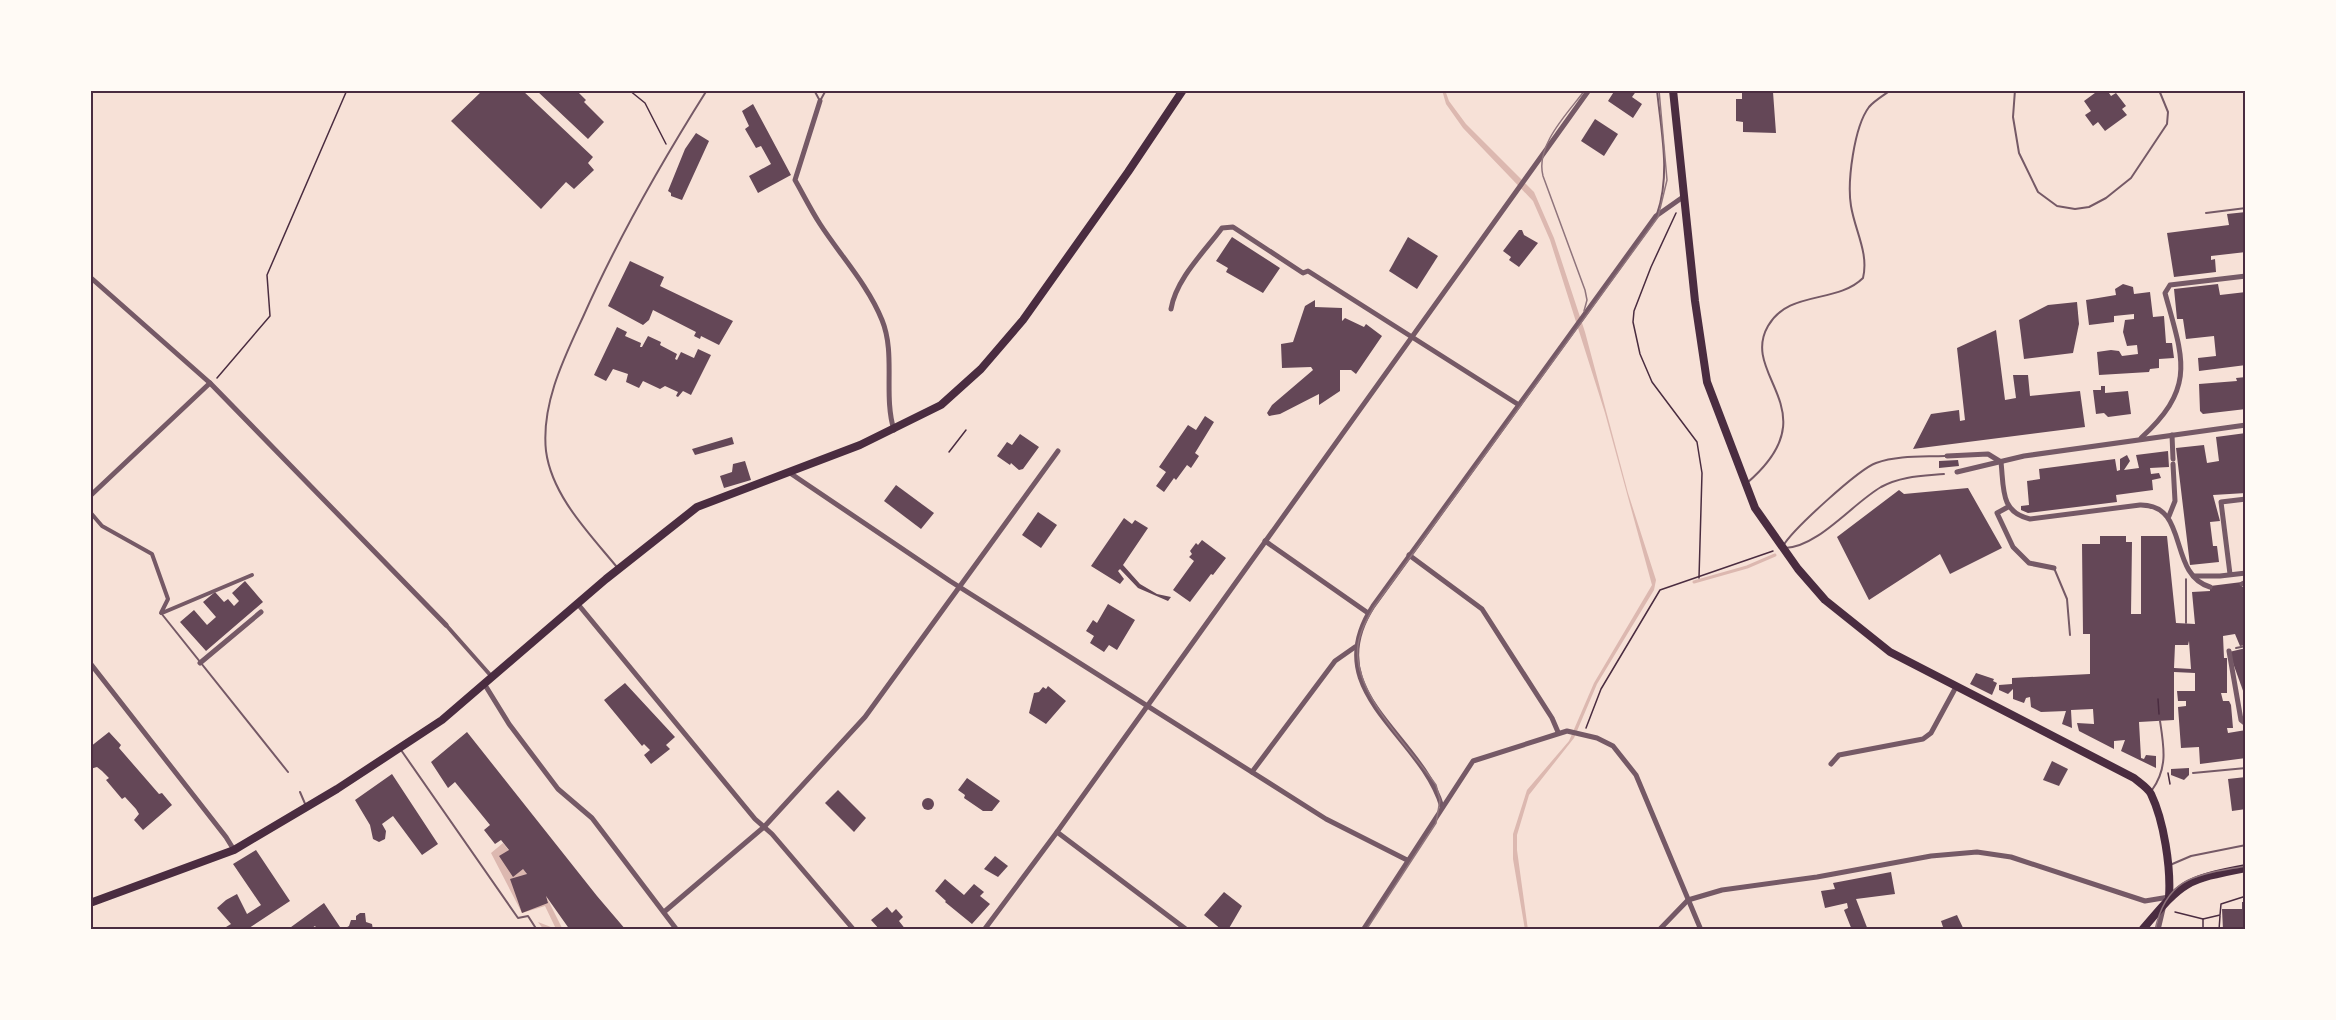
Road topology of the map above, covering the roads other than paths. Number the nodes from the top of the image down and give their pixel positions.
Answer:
1 (707, 90) edge
2 (814, 90) edge
3 (826, 90) edge
4 (1183, 90) edge
5 (1589, 90) edge
6 (1657, 90) edge
7 (1673, 90) edge
8 (1891, 90) edge
9 (2015, 90) edge
10 (2158, 90) edge
11 (820, 101) junction
12 (1683, 197) junction
13 (2246, 208) edge
14 (2206, 213) dead end
15 (1656, 216) junction
16 (2246, 276) edge
17 (90, 277) edge
18 (1171, 309) dead end
19 (1412, 336) junction
20 (212, 381) junction
21 (1519, 405) junction
22 (2246, 425) edge
23 (894, 430) junction
24 (2172, 435) junction
25 (2140, 439) junction
26 (1058, 451) dead end
27 (1947, 456) joint
28 (2001, 462) junction
29 (789, 472) junction
30 (1957, 472) dead end
31 (1944, 474) dead end
32 (1744, 485) junction
33 (90, 496) edge
34 (2246, 499) edge
35 (2008, 507) junction
36 (90, 512) edge
37 (2169, 516) junction
38 (1265, 541) junction
39 (1782, 548) junction
40 (1409, 555) junction
41 (618, 568) junction
42 (2054, 568) joint
43 (2246, 573) edge
44 (2230, 574) junction
45 (252, 575) dead end
46 (2194, 576) junction
47 (960, 587) junction
48 (2210, 587) dead end
49 (577, 603) junction
50 (261, 612) dead end
51 (161, 613) junction
52 (1368, 613) junction
53 (446, 625) joint
54 (2070, 635) dead end
55 (2246, 646) edge
56 (1355, 647) junction
57 (2236, 648) dead end
58 (2230, 650) dead end
59 (90, 663) edge
60 (200, 663) junction
61 (493, 678) junction
62 (485, 685) junction
63 (1956, 687) junction
64 (1146, 705) junction
65 (2160, 721) road end
66 (2246, 724) edge
67 (1558, 732) junction
68 (399, 747) junction
69 (1831, 764) dead end
70 (2246, 768) edge
71 (288, 772) dead end
72 (1252, 772) junction
73 (2193, 773) dead end
74 (300, 792) dead end
75 (2151, 792) junction
76 (307, 807) junction
77 (1442, 807) junction
78 (764, 827) junction
79 (1058, 832) junction
80 (2246, 845) edge
81 (234, 850) junction
82 (1407, 860) junction
83 (2168, 866) junction
84 (2246, 868) edge
85 (2169, 897) junction
86 (1688, 900) junction
87 (90, 903) edge
88 (664, 912) junction
89 (537, 930) edge
90 (677, 930) edge
91 (854, 930) edge
92 (984, 930) edge
93 (1187, 930) edge
94 (1363, 930) edge
95 (1659, 930) edge
96 (1701, 930) edge
97 (2142, 930) edge
98 (2158, 930) edge

1 - 41 lane
2 - 11 lane
3 - 11 lane
4 - 23 main road
5 - 19 street
6 - 15 lane
7 - 12 main road
8 - 32 lane
9 - 10 lane
11 - 23 street
12 - 15 street
12 - 32 main road
13 - 14 lane
15 - 21 street
16 - 25 street
17 - 20 street
18 - 19 street
19 - 21 street
19 - 38 street
20 - 33 street
20 - 53 street
21 - 40 street
22 - 24 street
23 - 29 main road
24 - 25 street
24 - 37 street
25 - 28 street
26 - 47 street
27 - 28 street
27 - 39 lane
28 - 30 street
28 - 35 street
29 - 41 main road
29 - 47 street
31 - 39 lane
32 - 39 main road
34 - 44 street
35 - 37 street
35 - 42 street
36 - 51 street
37 - 46 street
38 - 52 street
38 - 64 street
39 - 63 main road
40 - 52 street
40 - 67 street
41 - 49 main road
42 - 54 lane
43 - 44 street
44 - 46 street
45 - 51 street
46 - 48 street
47 - 64 street
47 - 78 street
49 - 61 main road
49 - 78 street
50 - 60 street
51 - 60 lane
52 - 56 street
53 - 61 street
55 - 57 lane
56 - 72 street
56 - 77 street
58 - 66 street
59 - 81 street
60 - 71 lane
61 - 62 main road
62 - 68 main road
62 - 88 street
63 - 69 street
63 - 75 main road
64 - 72 street
64 - 79 street
65 - 75 lane
67 - 77 street
67 - 86 street
68 - 76 main road
68 - 89 lane
70 - 73 lane
72 - 82 street
74 - 76 lane
75 - 83 main road
76 - 81 main road
77 - 82 street
78 - 88 street
78 - 91 street
79 - 92 street
79 - 93 street
80 - 83 lane
81 - 87 main road
82 - 94 street
83 - 85 main road
84 - 85 main road
85 - 86 street
85 - 97 main road
85 - 98 street
86 - 95 street
86 - 96 street
88 - 90 street

